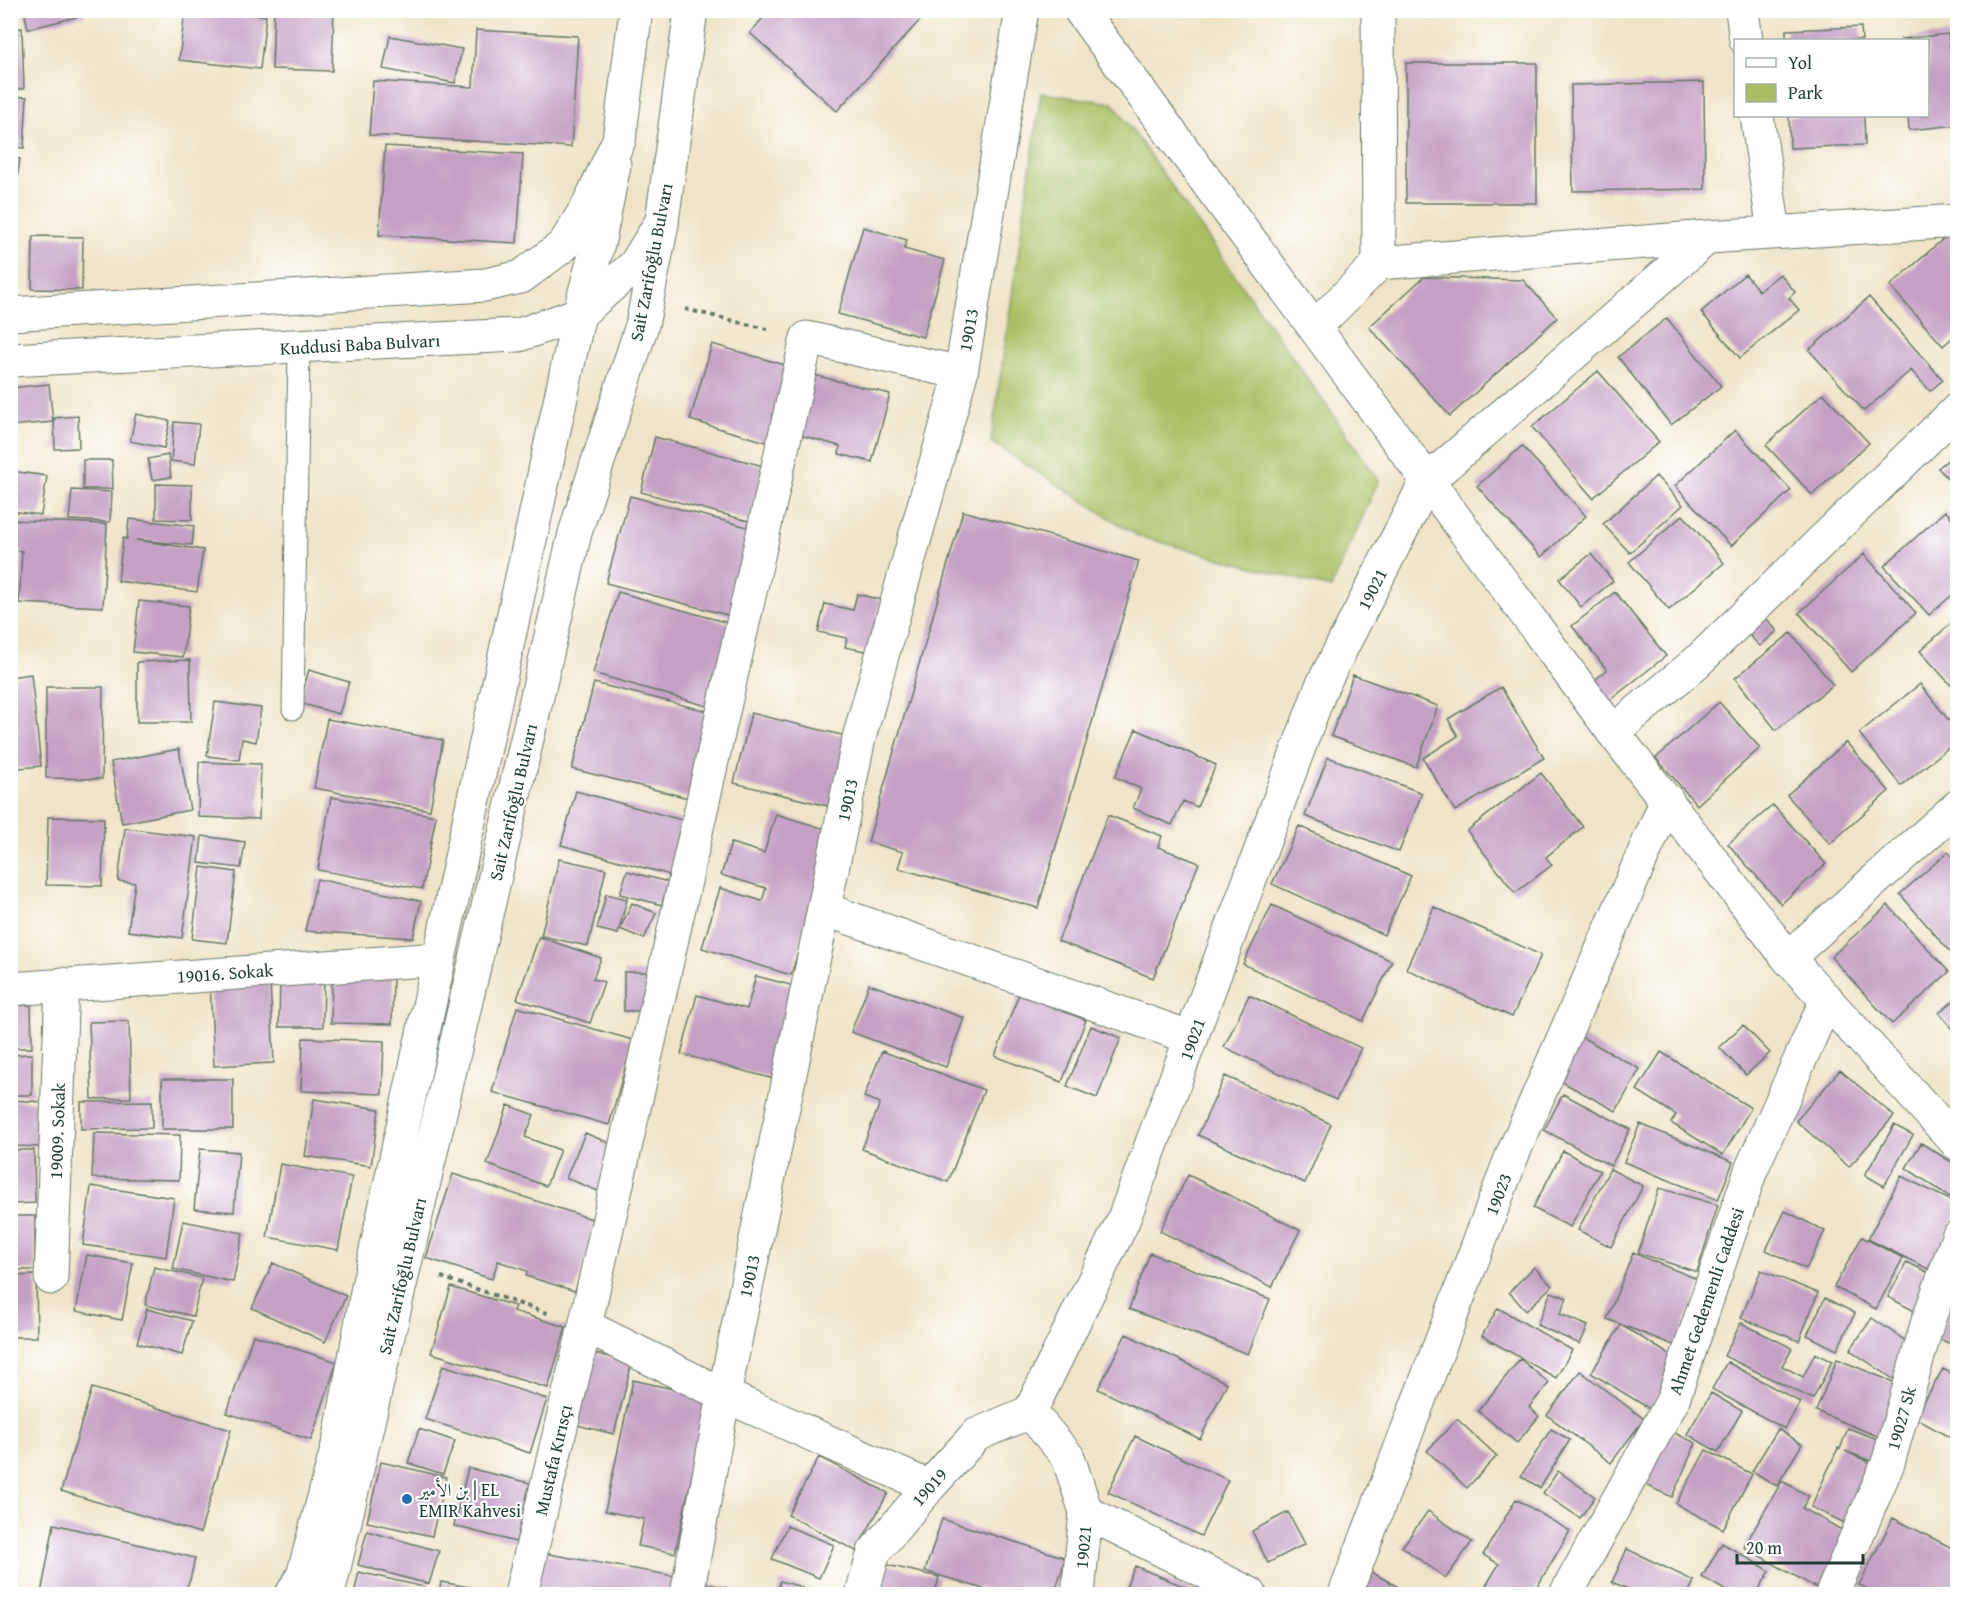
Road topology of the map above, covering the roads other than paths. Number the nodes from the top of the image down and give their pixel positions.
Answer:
1 (636, 10) edge
2 (691, 10) edge
3 (1022, 10) edge
4 (1080, 10) edge
5 (1378, 10) edge
6 (1742, 10) edge
7 (1746, 39) edge
8 (1757, 117) edge
9 (619, 140) junction
10 (663, 221) junction
11 (1958, 221) edge
12 (1774, 232) junction
13 (1708, 237) junction
14 (1379, 263) junction
15 (10, 314) edge
16 (579, 314) junction
17 (1315, 327) junction
18 (299, 347) junction
19 (10, 360) edge
20 (961, 373) junction
21 (1958, 408) edge
22 (1426, 482) junction
23 (293, 709) dead end
24 (1612, 732) junction
25 (1667, 800) junction
26 (1958, 806) edge
27 (824, 909) junction
28 (1788, 958) junction
29 (439, 959) junction
30 (62, 984) junction
31 (10, 989) edge
32 (1827, 999) junction
33 (1192, 1038) junction
34 (1958, 1144) edge
35 (1958, 1237) edge
36 (51, 1278) dead end
37 (585, 1326) junction
38 (724, 1395) junction
39 (1030, 1412) junction
40 (929, 1487) junction
41 (1086, 1512) junction
42 (308, 1588) edge
43 (521, 1594) edge
44 (687, 1594) edge
45 (862, 1594) edge
46 (1078, 1594) edge
47 (1250, 1594) edge
48 (1345, 1594) edge
49 (1566, 1594) edge
50 (1832, 1594) edge

1 - 9 street, Sait Zarifoğlu Bulvarı
2 - 10 street, Sait Zarifoğlu Bulvarı
3 - 20 street, 19013
4 - 17 street
5 - 14 street
6 - 7 street
8 - 12 street
9 - 15 street
9 - 16 street, Sait Zarifoğlu Bulvarı
10 - 16 street, Kuddusi Baba Bulvarı
10 - 42 street, Sait Zarifoğlu Bulvarı
11 - 12 street
12 - 13 street
13 - 14 street
13 - 22 street
14 - 17 street
16 - 18 street, Kuddusi Baba Bulvarı
16 - 29 street, Sait Zarifoğlu Bulvarı
17 - 22 street
18 - 19 street, Kuddusi Baba Bulvarı
18 - 23 lane
20 - 27 street, 19013
20 - 37 street, Mustafa Kırısçı
21 - 24 street
22 - 24 street
22 - 33 street, 19021
24 - 25 street
25 - 28 street
25 - 48 street, 19023
26 - 28 street
27 - 33 street
27 - 38 street, 19013
28 - 32 street
29 - 30 street, 19016. Sokak
29 - 42 street, Sait Zarifoğlu Bulvarı
30 - 31 street, 19016. Sokak
30 - 36 street, 19009. Sokak
32 - 34 street
32 - 49 street, Ahmet Gedemenli Caddesi
33 - 39 street, 19021
35 - 50 street, 19027 Sk
37 - 38 street
37 - 43 street, Mustafa Kırısçı
38 - 40 street
38 - 44 street, 19013
39 - 40 street, 19019
39 - 41 street, 19021
40 - 45 street, 19019
41 - 46 street, 19021
41 - 47 street

